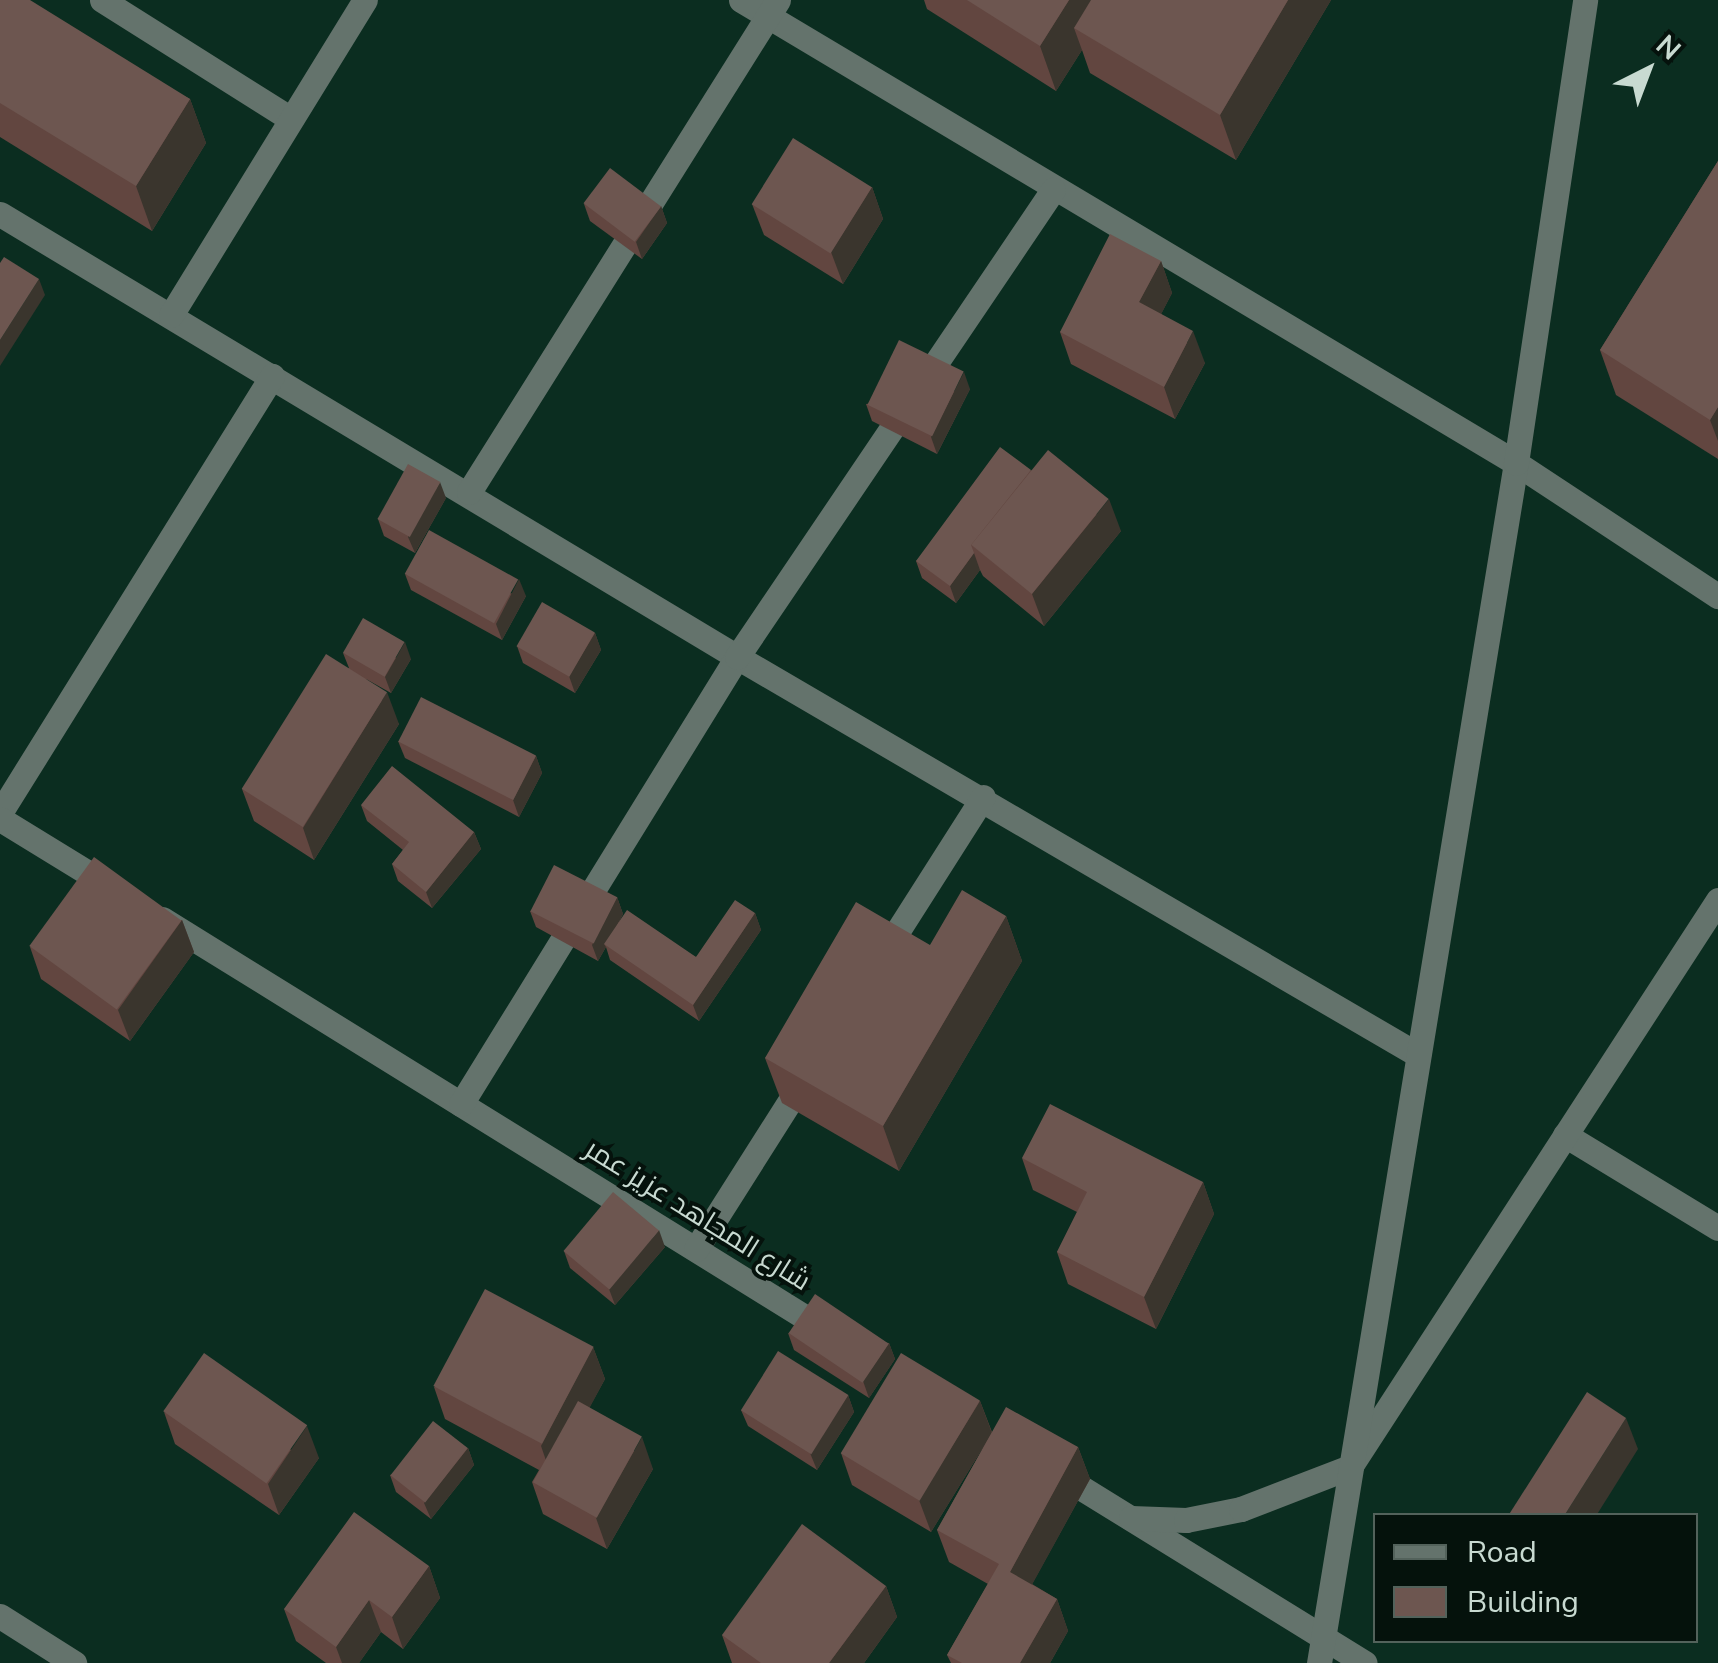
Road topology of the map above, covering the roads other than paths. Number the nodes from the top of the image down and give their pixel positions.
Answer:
1 (102, 0) edge
2 (365, 0) edge
3 (741, 0) edge
4 (1585, 0) edge
5 (773, 8) edge
6 (291, 120) junction
7 (1052, 190) junction
8 (0, 214) edge
9 (171, 315) junction
10 (272, 376) junction
11 (1516, 462) junction
12 (470, 492) junction
13 (1718, 596) edge
14 (737, 657) junction
15 (982, 797) junction
16 (0, 816) edge
17 (1718, 900) edge
18 (866, 981) edge
19 (824, 1048) edge
20 (1418, 1055) junction
21 (461, 1104) junction
22 (1565, 1135) junction
23 (1718, 1228) edge
24 (696, 1250) junction
25 (846, 1342) edge
26 (1030, 1456) edge
27 (1350, 1467) junction
28 (1130, 1518) junction
29 (0, 1616) edge
30 (1322, 1651) edge
31 (74, 1663) edge
32 (1365, 1663) edge

1 - 6 street
2 - 6 street
3 - 5 street
4 - 11 street
5 - 7 street
5 - 12 street
6 - 9 street
7 - 11 street
7 - 14 street
8 - 9 street
9 - 10 street
10 - 12 street
10 - 16 street
11 - 13 street
11 - 20 street
12 - 14 street
14 - 15 street
14 - 21 street
15 - 18 street
15 - 20 street
16 - 21 street, شارع المجاهد عزيز عمر
17 - 22 street
19 - 24 street
20 - 27 street
21 - 24 street, شارع المجاهد عزيز عمر
22 - 23 street
22 - 27 street
24 - 25 street, شارع المجاهد عزيز عمر
26 - 28 street
27 - 28 street
27 - 30 street
28 - 30 street
29 - 31 street
30 - 32 street

